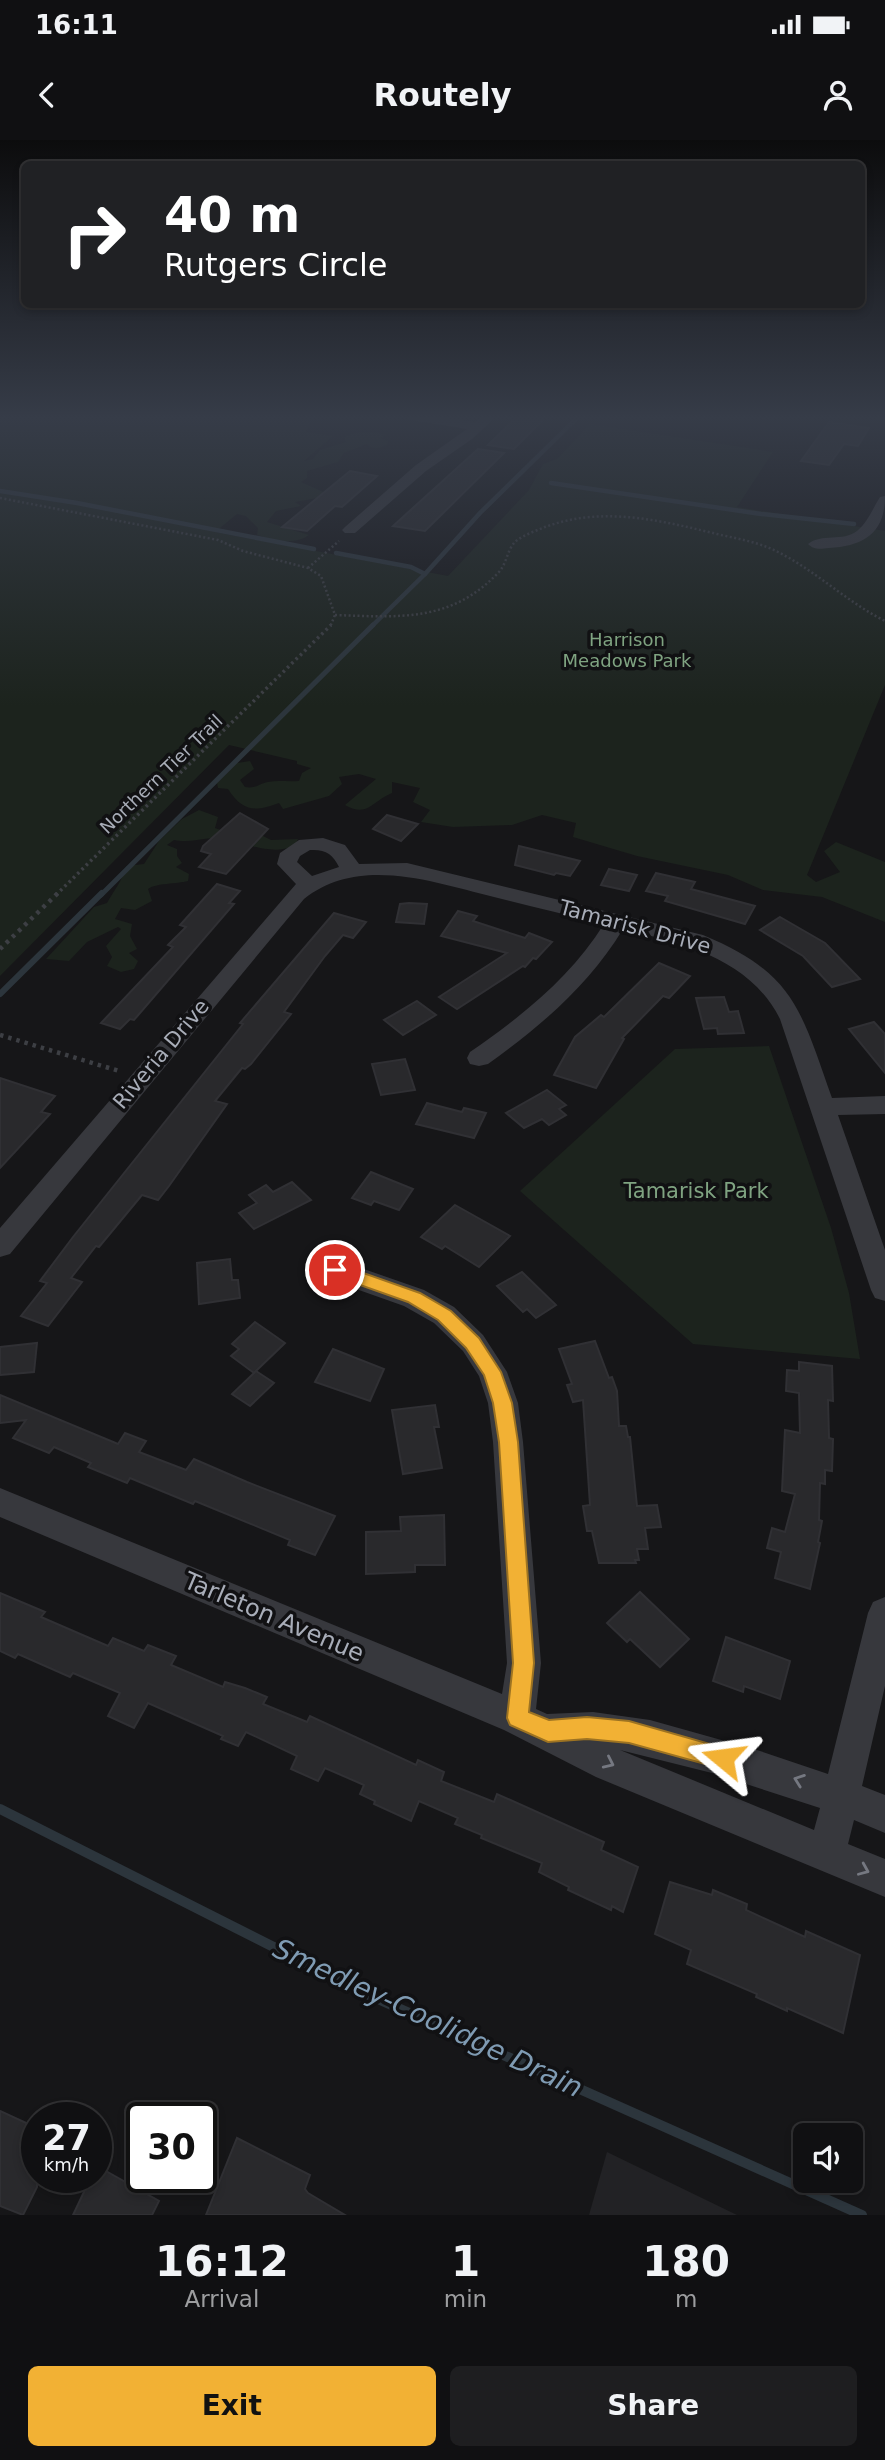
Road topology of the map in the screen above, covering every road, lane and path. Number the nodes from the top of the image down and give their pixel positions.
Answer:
1 (77, 513) edge
2 (370, 513) edge
3 (878, 513) edge
4 (350, 530) joint
5 (816, 544) dead end
6 (308, 568) junction
7 (335, 615) junction
8 (885, 621) edge
9 (342, 872) junction
10 (309, 884) junction
11 (617, 920) junction
12 (0, 948) edge
13 (0, 1035) edge
14 (479, 1058) dead end
15 (119, 1071) dead end
16 (885, 1105) edge
17 (823, 1107) junction
18 (0, 1247) edge
19 (335, 1270) dead end
20 (885, 1288) edge
21 (0, 1502) edge
22 (885, 1613) edge
23 (533, 1725) junction
24 (841, 1796) junction
25 (885, 1814) edge
26 (827, 1854) junction
27 (885, 1878) edge

1 - 6 path
2 - 4 street
3 - 5 street
4 - 6 path
6 - 7 path
7 - 8 path
7 - 12 path, Northern Tier Trail
9 - 10 street, Riveria Drive
9 - 10 street
9 - 11 street, Tamarisk Drive
10 - 18 street, Riveria Drive
11 - 14 street
11 - 17 street, Tamarisk Drive
13 - 15 path
16 - 17 street
17 - 20 street, Tamarisk Drive
19 - 23 street
21 - 23 street, Tarleton Avenue
22 - 24 street
24 -> 23 street, Tarleton Avenue
23 -> 26 street, Tarleton Avenue
24 - 25 street, Tarleton Avenue
24 - 26 street
26 -> 27 street, Tarleton Avenue

